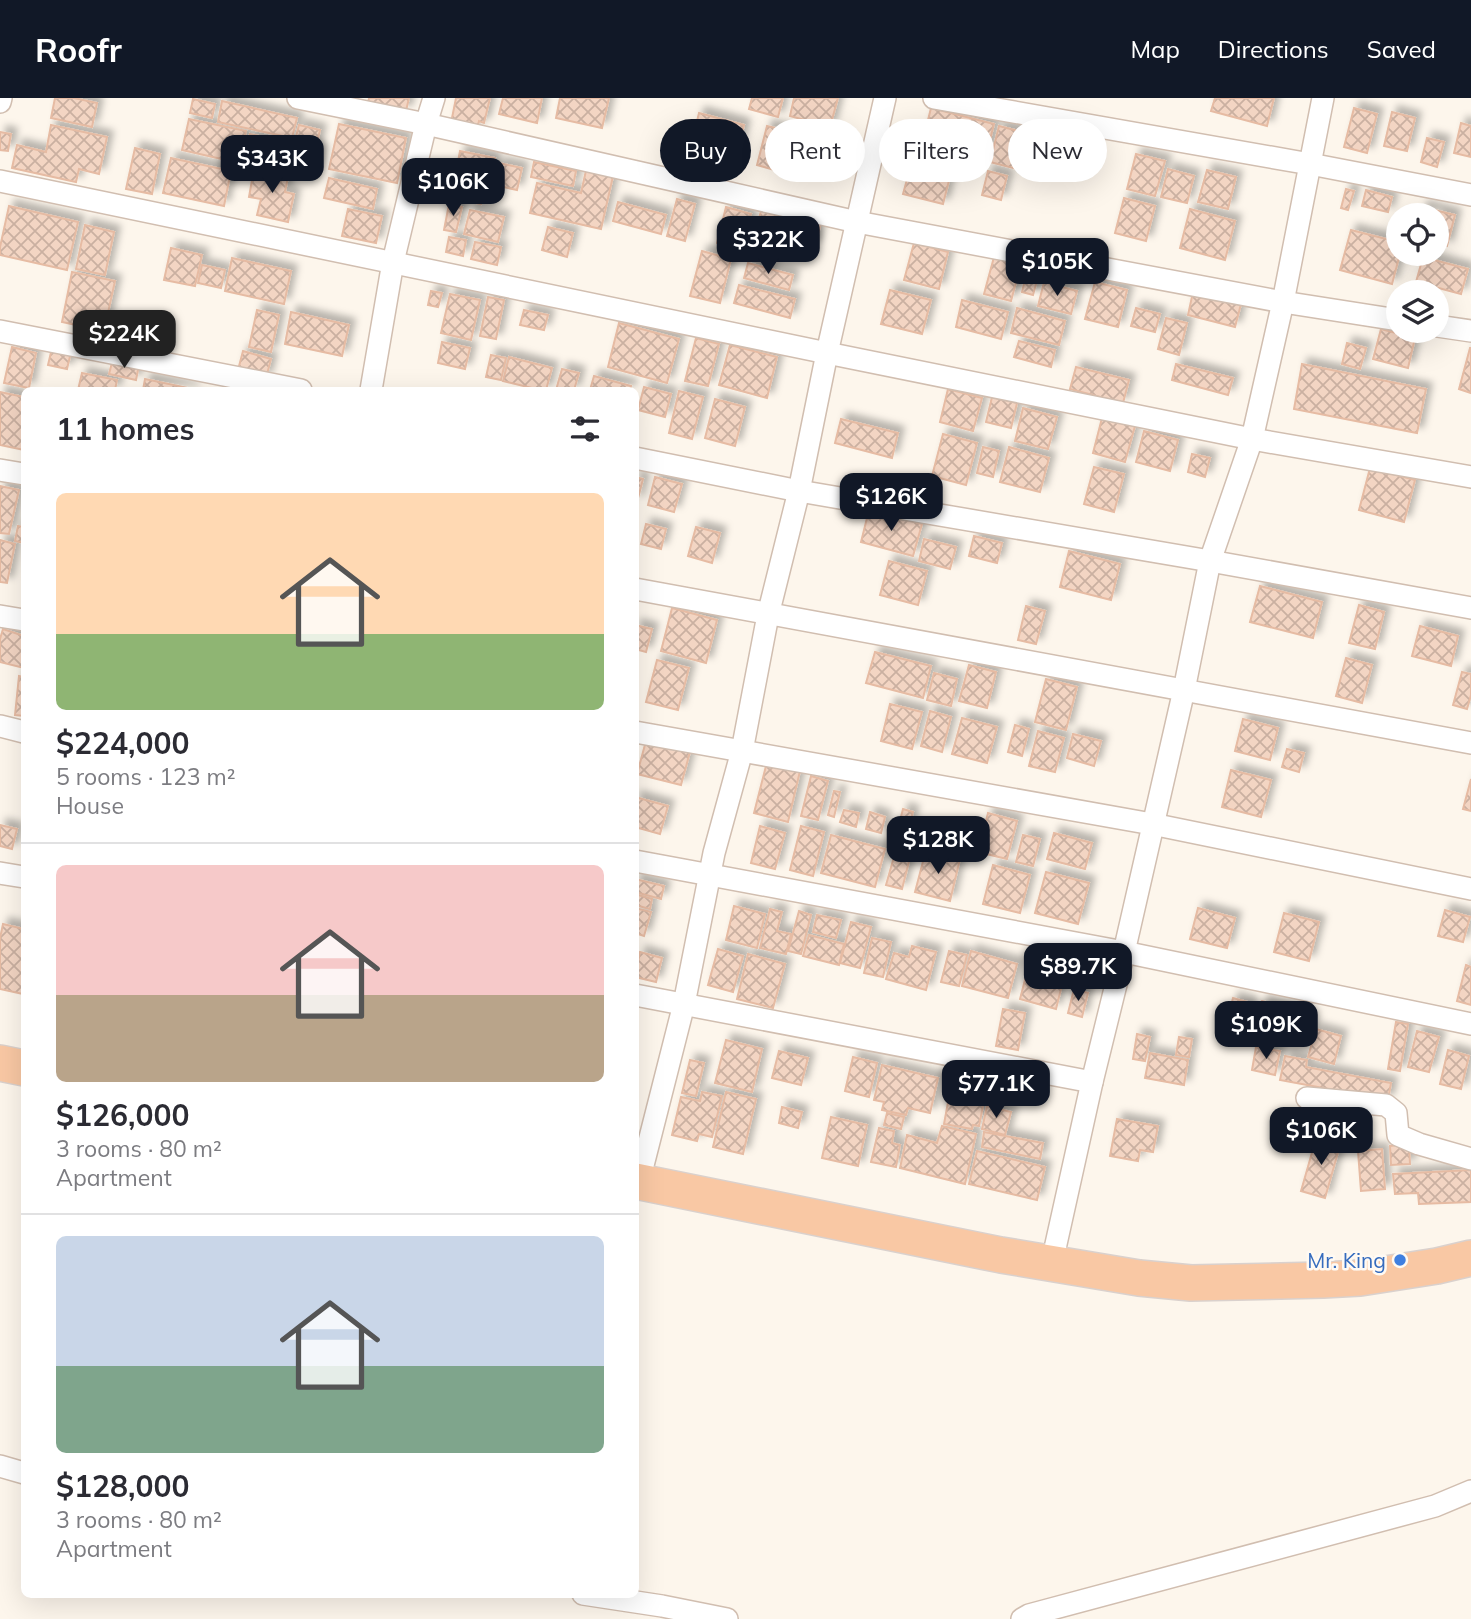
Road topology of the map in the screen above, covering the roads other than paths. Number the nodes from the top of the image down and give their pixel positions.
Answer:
1 (298, 98) edge
2 (434, 98) edge
3 (886, 98) edge
4 (934, 98) edge
5 (1323, 98) edge
6 (426, 124) junction
7 (1310, 164) junction
8 (0, 181) edge
9 (1471, 195) edge
10 (857, 222) junction
11 (393, 262) junction
12 (1283, 302) junction
13 (1386, 318) edge
14 (1449, 328) edge
15 (0, 331) edge
16 (1471, 331) edge
17 (827, 353) junction
18 (286, 387) edge
19 (372, 387) edge
20 (1252, 439) junction
21 (639, 459) edge
22 (0, 470) edge
23 (21, 474) edge
24 (1471, 477) edge
25 (799, 491) junction
26 (1210, 561) junction
27 (639, 590) edge
28 (1471, 608) edge
29 (768, 615) junction
30 (0, 616) edge
31 (21, 620) edge
32 (1184, 690) junction
33 (0, 726) edge
34 (21, 731) edge
35 (639, 733) edge
36 (1471, 743) edge
37 (742, 751) junction
38 (1152, 824) junction
39 (639, 862) edge
40 (0, 873) edge
41 (710, 875) junction
42 (21, 876) edge
43 (1471, 889) edge
44 (1124, 953) junction
45 (639, 996) edge
46 (684, 1004) junction
47 (1471, 1024) edge
48 (0, 1063) edge
49 (21, 1067) edge
50 (1092, 1082) junction
51 (1307, 1098) dead end
52 (1471, 1159) edge
53 (639, 1173) edge
54 (639, 1181) edge
55 (1471, 1258) edge
56 (1052, 1262) junction
57 (0, 1466) edge
58 (21, 1472) edge
59 (1471, 1491) edge
60 (609, 1598) edge
61 (727, 1619) edge
62 (1022, 1619) edge

1 - 6 street
2 - 6 street
3 - 10 street
4 - 7 street
5 - 7 street
6 - 10 street
6 - 11 street
7 - 9 street
7 - 12 street
8 - 11 street
10 - 12 street
10 - 17 street
11 - 17 street
11 - 19 street
12 - 13 street
12 - 20 street
14 - 16 street
15 - 18 street
17 - 20 street
17 - 25 street
20 - 24 street
20 - 26 street
21 - 25 street
22 - 23 street
25 - 26 street
25 - 29 street
26 - 28 street
26 - 32 street
27 - 29 street
29 - 32 street
29 - 37 street
30 - 31 street
32 - 36 street
32 - 38 street
33 - 34 street
35 - 37 street
37 - 38 street
37 - 41 street
38 - 43 street
38 - 44 street
39 - 41 street
40 - 42 street
41 - 44 street
41 - 46 street
44 - 47 street
44 - 50 street
45 - 46 street
46 - 50 street
46 - 53 street
48 - 49 highway
50 - 56 street
51 - 52 street
54 - 56 highway
55 - 56 highway
57 - 58 street
59 - 62 street
60 - 61 street

